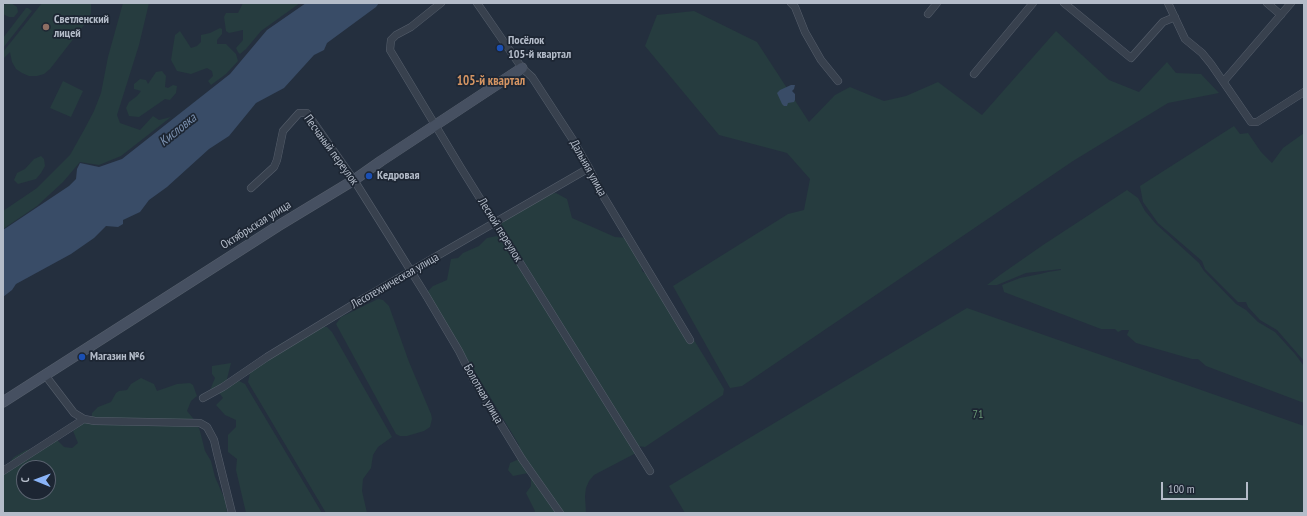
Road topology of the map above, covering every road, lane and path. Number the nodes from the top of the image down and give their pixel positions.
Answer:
1 (441, 3) edge
2 (476, 3) edge
3 (792, 3) edge
4 (937, 3) edge
5 (1033, 3) edge
6 (1064, 3) edge
7 (1168, 3) edge
8 (1267, 3) edge
9 (1291, 3) edge
10 (928, 14) dead end
11 (1280, 15) junction
12 (1175, 17) junction
13 (522, 68) junction
14 (974, 74) dead end
15 (838, 81) dead end
16 (1224, 81) junction
17 (1304, 92) edge
18 (435, 125) junction
19 (589, 168) junction
20 (354, 180) junction
21 (250, 188) dead end
22 (495, 223) junction
23 (411, 271) junction
24 (690, 340) dead end
25 (45, 375) junction
26 (203, 398) dead end
27 (3, 402) edge
28 (84, 419) junction
29 (3, 471) edge
30 (650, 471) dead end
31 (232, 513) edge
32 (560, 513) edge

1 - 18 street, Лесной переулок
2 - 13 street, Дальняя улица
3 - 15 street
4 - 10 street
5 - 14 street
6 - 12 street
7 - 12 street
8 - 11 street
9 - 11 street
11 - 16 street
12 - 16 street
13 - 18 street, Октябрьская улица
13 - 19 street, Дальняя улица
16 - 17 street
18 - 20 street, Октябрьская улица
18 - 22 street, Лесной переулок
19 - 22 street, Лесотехническая улица
19 - 24 street, Дальняя улица
20 - 21 street, Песчаный переулок
20 - 23 street, Песчаный переулок
20 - 25 street, Октябрьская улица
22 - 23 street, Лесотехническая улица
22 - 30 street, Лесной переулок
23 - 26 street, Лесотехническая улица
23 - 32 street, Болотная улица
25 - 27 street, Октябрьская улица
25 - 28 street
28 - 29 street
28 - 31 street

